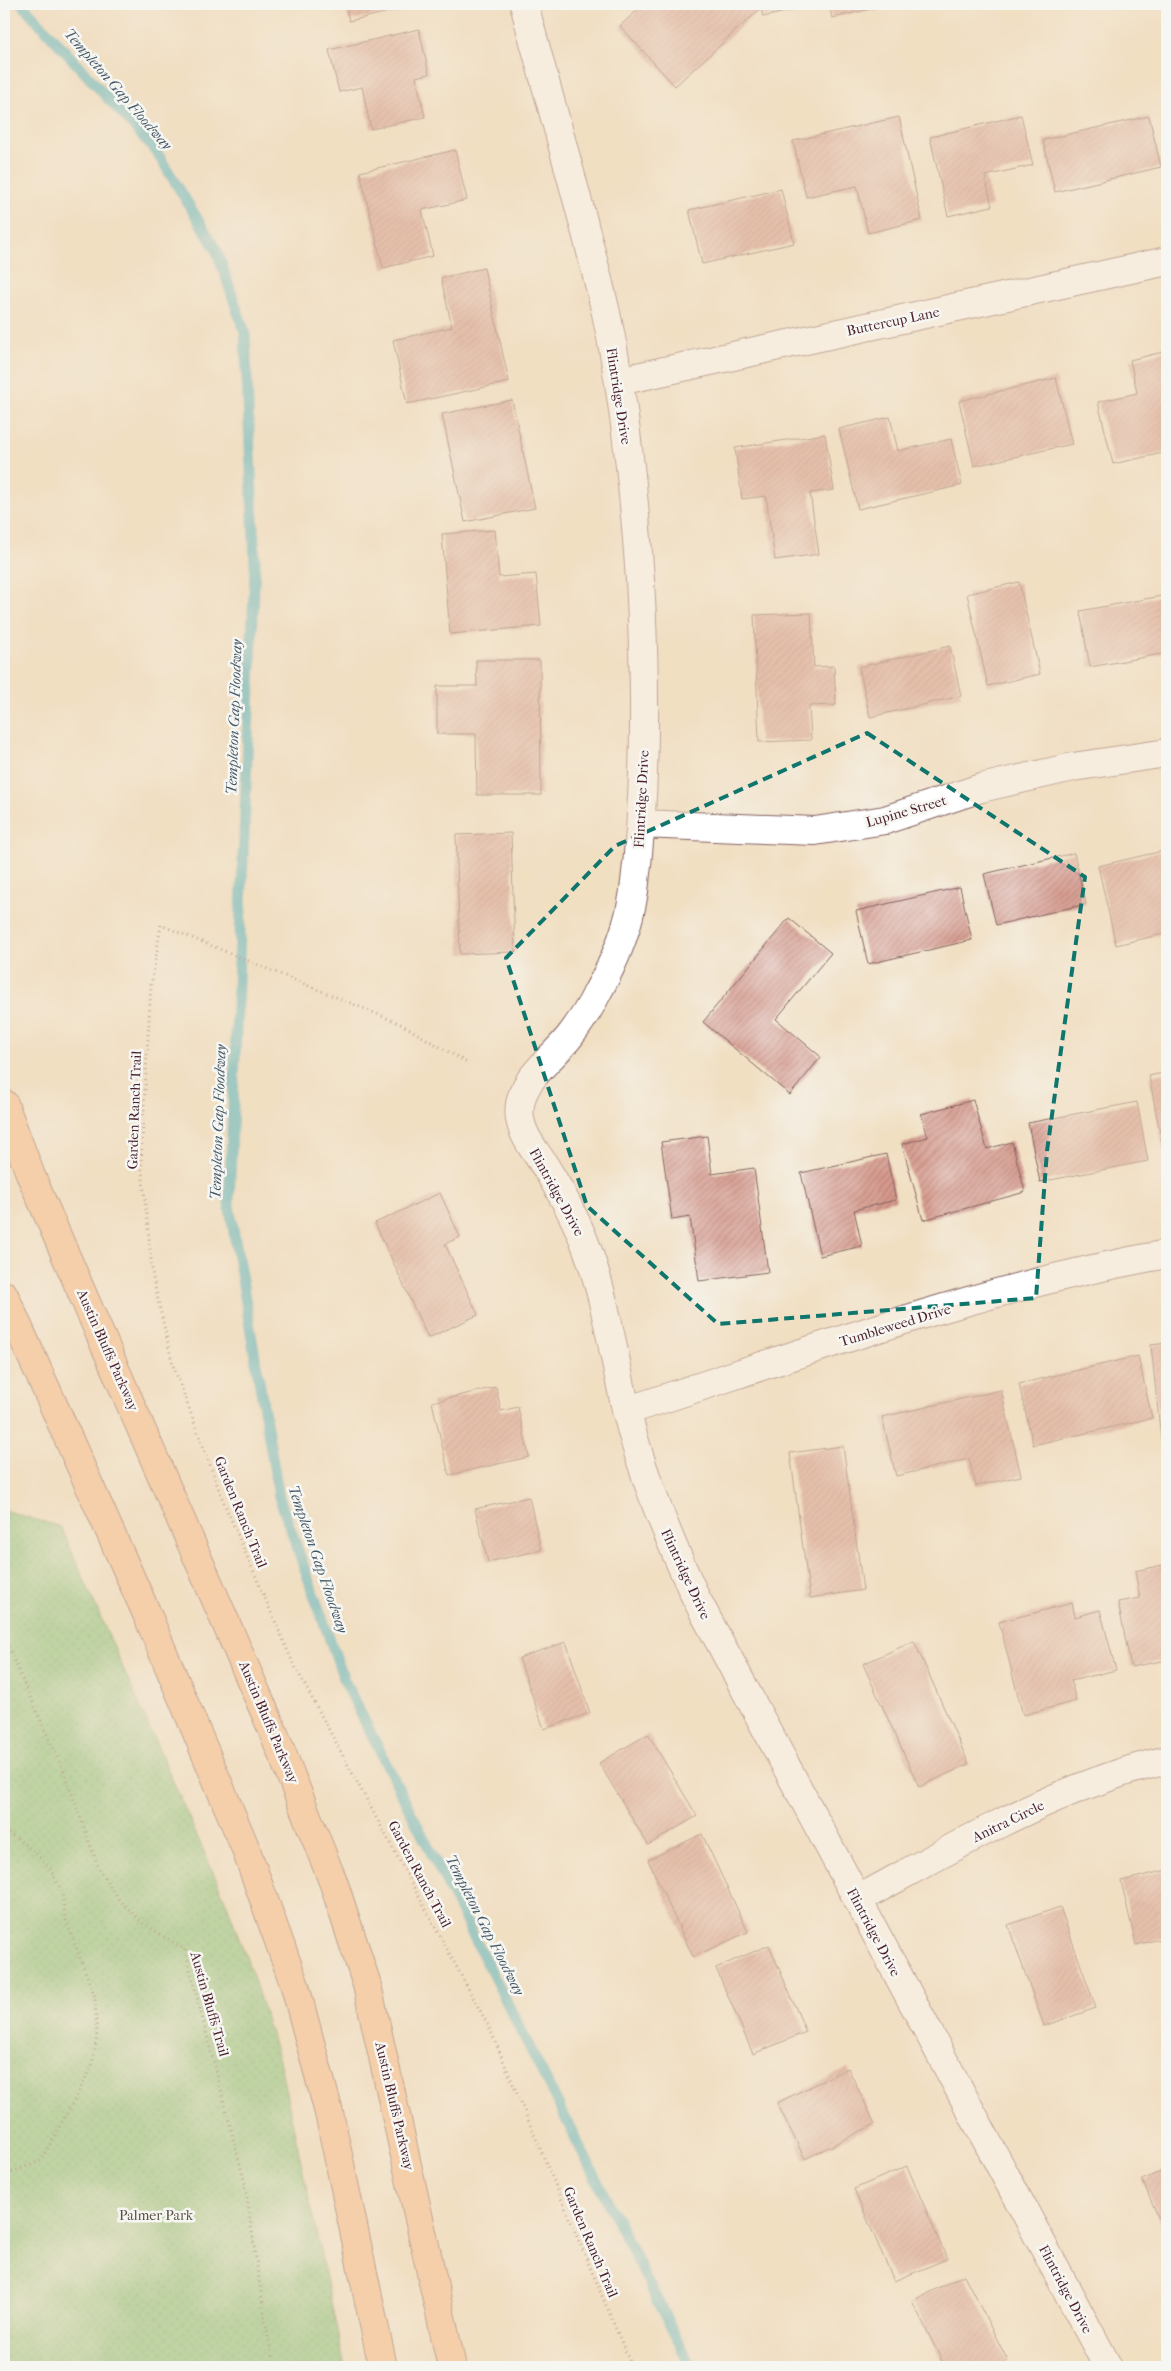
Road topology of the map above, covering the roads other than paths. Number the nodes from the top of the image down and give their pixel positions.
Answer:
1 (524, 4) edge
2 (1167, 261) edge
3 (619, 381) junction
4 (1167, 753) edge
5 (641, 824) junction
6 (4, 1104) edge
7 (1167, 1254) edge
8 (4, 1295) edge
9 (626, 1410) junction
10 (1167, 1760) edge
11 (857, 1900) junction
12 (383, 2367) edge
13 (452, 2367) edge
14 (1108, 2367) edge

1 - 3 street, Flintridge Drive
2 - 3 street, Buttercup Lane
3 - 5 street, Flintridge Drive
4 - 5 street, Lupine Street
5 - 9 street, Flintridge Drive
6 - 13 main road, Austin Bluffs Parkway
7 - 9 street, Tumbleweed Drive
8 - 12 main road
9 - 11 street, Flintridge Drive
10 - 11 street, Anitra Circle
11 - 14 street, Flintridge Drive

